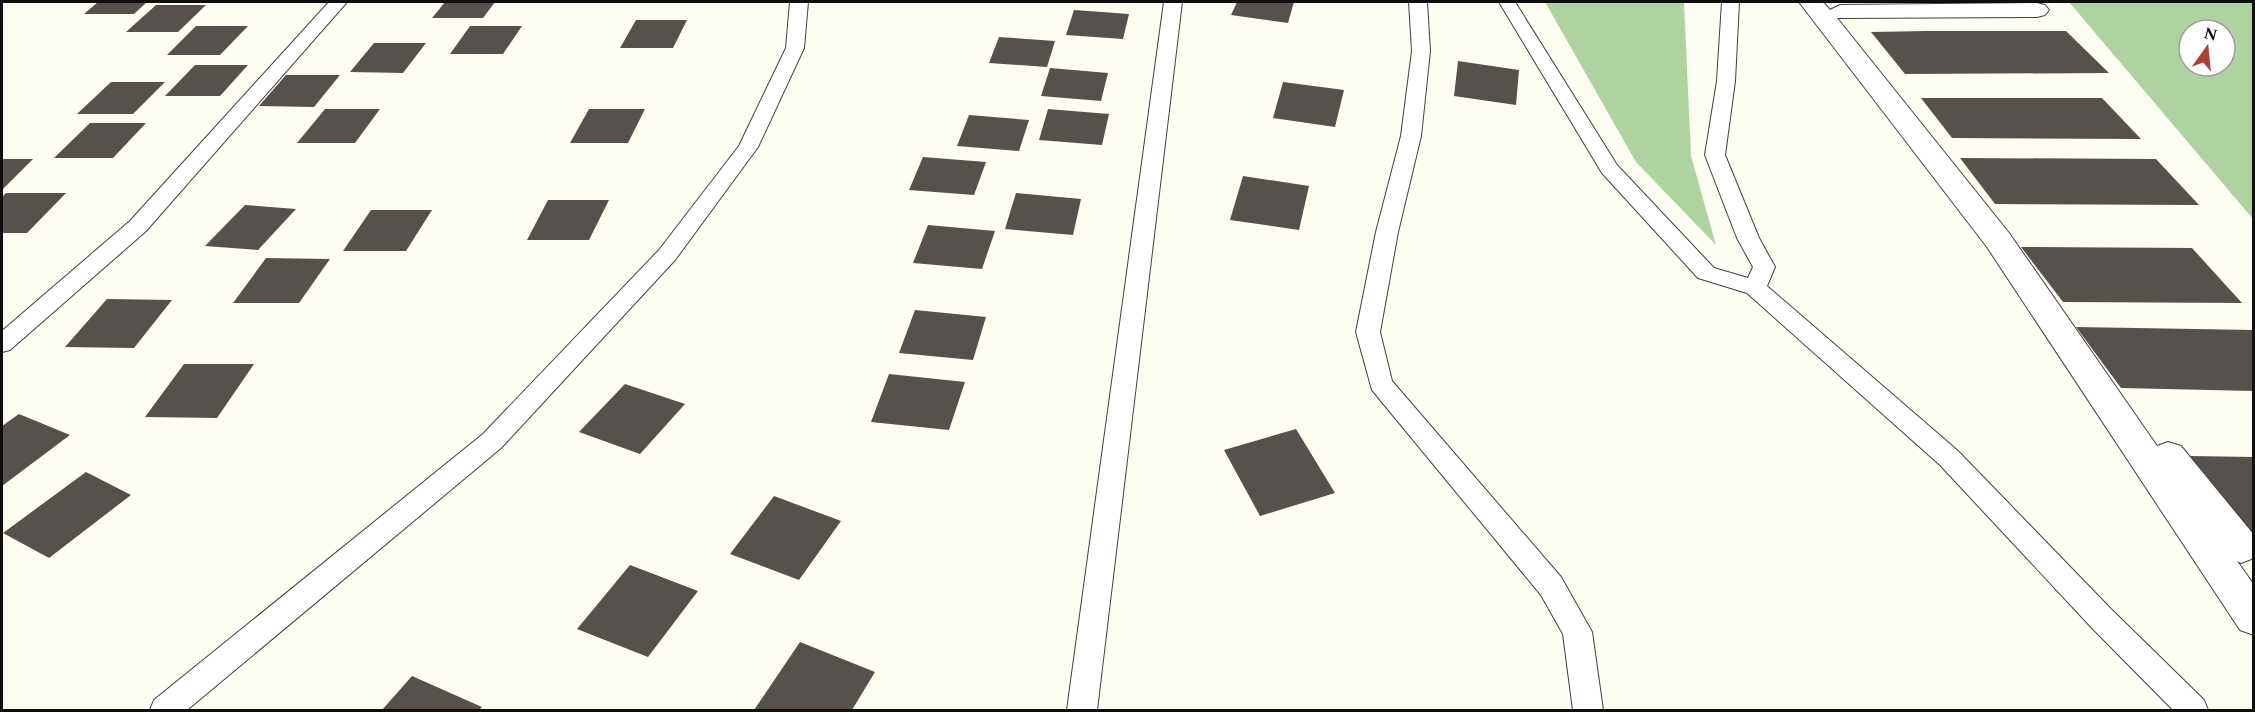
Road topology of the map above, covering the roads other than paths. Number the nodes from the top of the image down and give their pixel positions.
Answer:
1 (338, 2) edge
2 (799, 2) edge
3 (1173, 2) edge
4 (1418, 2) edge
5 (1507, 2) edge
6 (1731, 2) edge
7 (1811, 2) edge
8 (1836, 7) edge
9 (2037, 10) dead end
10 (1755, 288) junction
11 (2, 344) edge
12 (2241, 547) dead end
13 (2253, 618) edge
14 (165, 711) edge
15 (1082, 711) edge
16 (1588, 711) edge
17 (2193, 711) edge

1 - 11 lane
2 - 14 lane
3 - 15 lane
4 - 16 lane
5 - 10 lane
6 - 10 lane
7 - 13 street
8 - 9 street
8 - 12 street
10 - 17 lane

